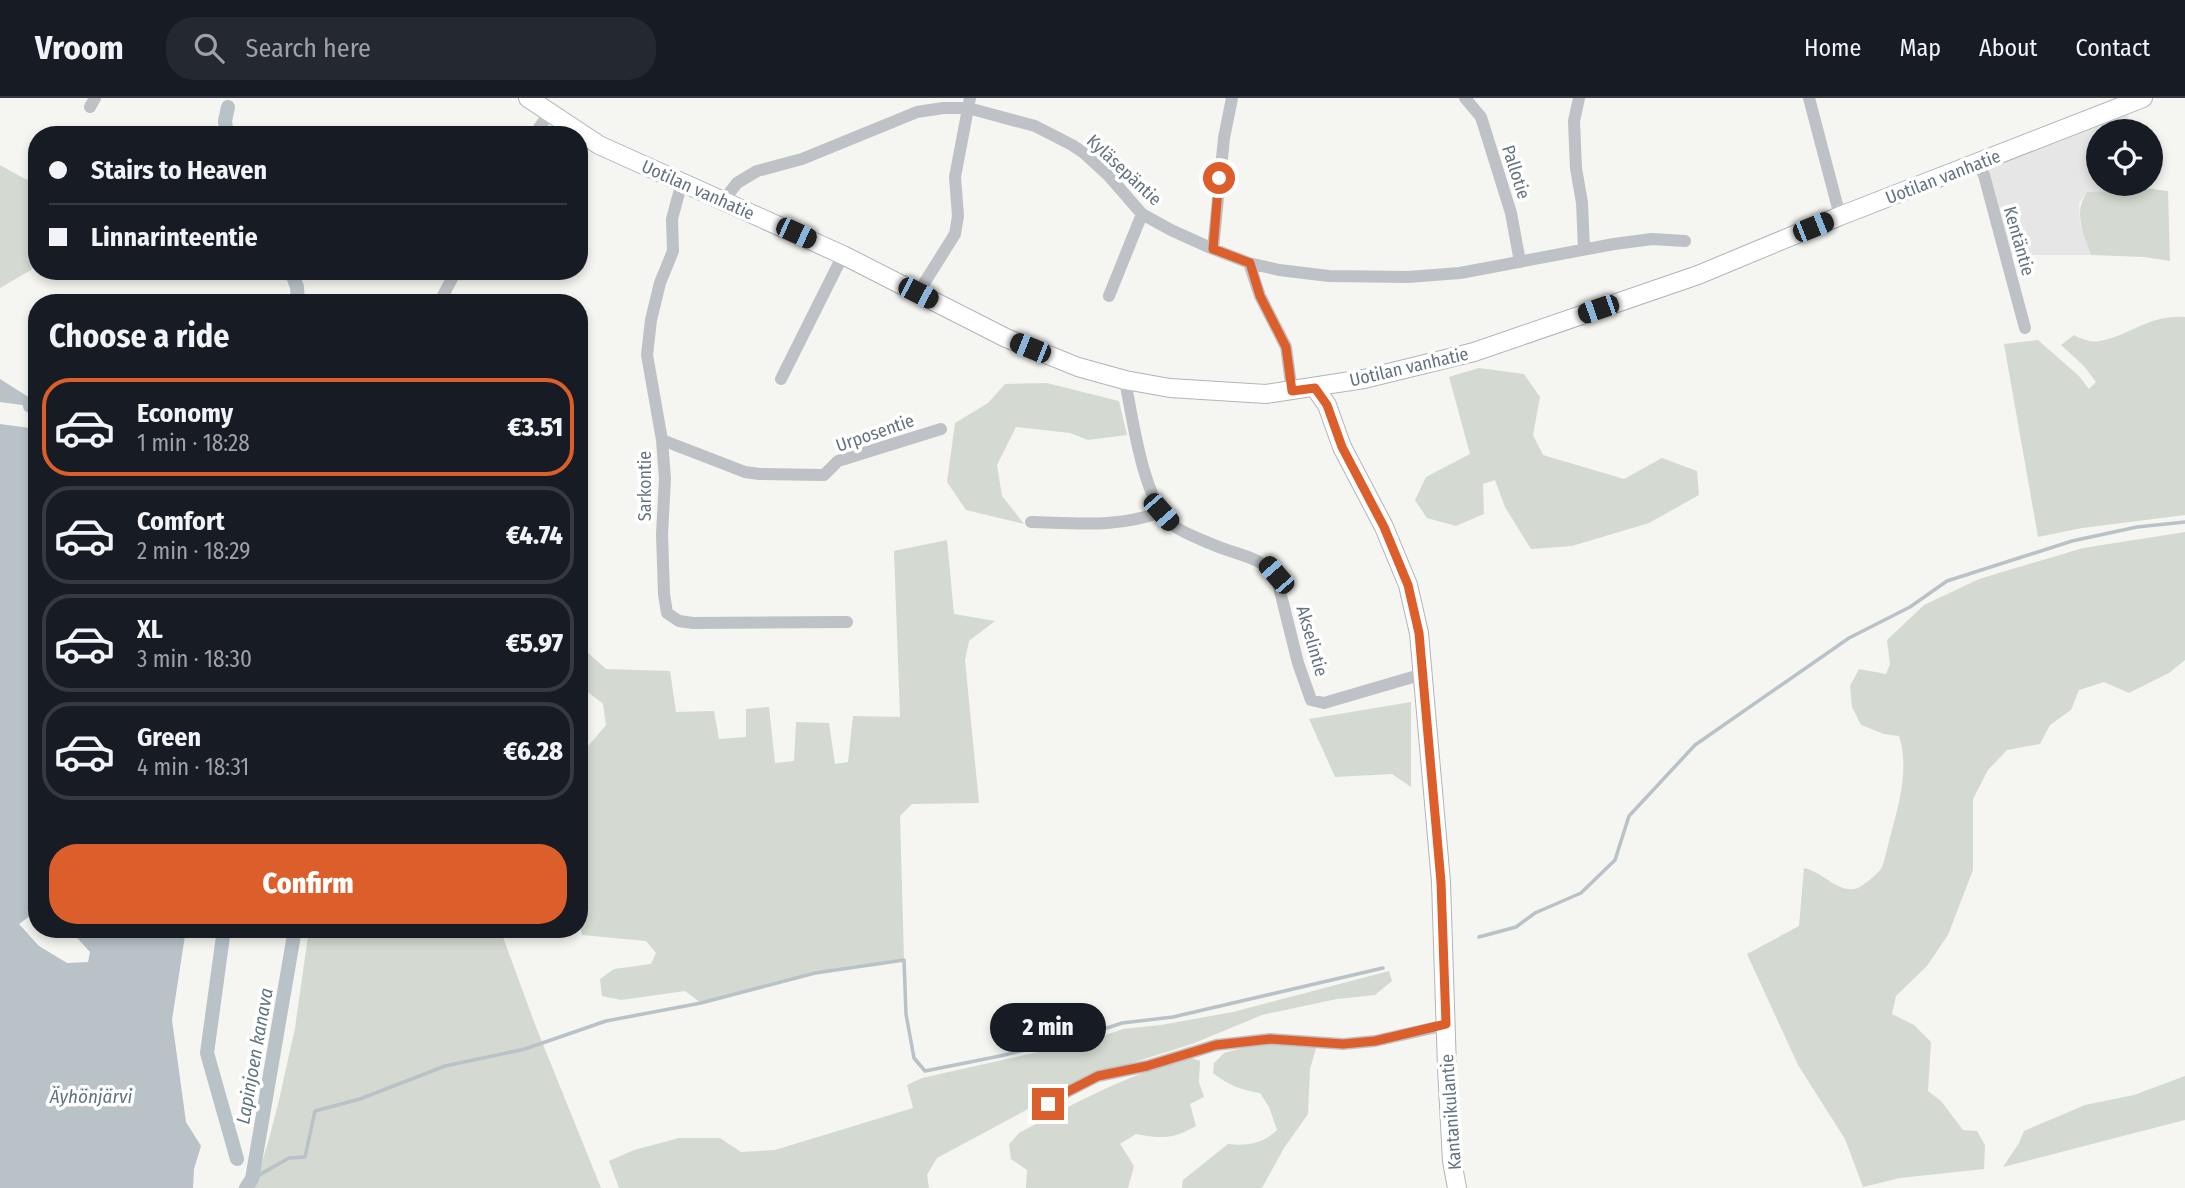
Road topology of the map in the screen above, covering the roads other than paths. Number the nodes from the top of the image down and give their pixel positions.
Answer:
1 (528, 98) edge
2 (1232, 98) edge
3 (1465, 98) edge
4 (1579, 98) edge
5 (1809, 98) edge
6 (2136, 99) edge
7 (969, 103) edge
8 (549, 114) junction
9 (540, 126) edge
10 (568, 126) edge
11 (588, 138) edge
12 (1978, 164) junction
13 (682, 182) junction
14 (724, 201) junction
15 (1142, 214) junction
16 (1840, 216) junction
17 (1685, 240) dead end
18 (1213, 249) junction
19 (1584, 249) junction
20 (843, 255) junction
21 (1520, 262) junction
22 (1250, 263) junction
23 (918, 293) junction
24 (1110, 296) dead end
25 (2025, 328) dead end
26 (781, 379) dead end
27 (1125, 380) junction
28 (1315, 388) junction
29 (1292, 391) junction
30 (941, 429) dead end
31 (662, 440) junction
32 (1161, 512) junction
33 (1031, 522) dead end
34 (848, 622) dead end
35 (1423, 674) junction
36 (1446, 1024) junction
37 (1048, 1104) dead end
38 (1457, 1188) edge

1 - 8 main road, Uotilan vanhatie
2 - 18 street
3 - 21 street, Pallotie
4 - 19 street
5 - 16 street
6 - 12 main road, Uotilan vanhatie
7 - 14 street, Kyläsepäntie
7 - 15 street, Kyläsepäntie
7 - 23 street
8 - 9 street
8 - 10 main road, Uotilan vanhatie
11 - 13 main road, Uotilan vanhatie
12 - 16 main road, Uotilan vanhatie
12 - 25 street, Kentäntie
13 - 14 main road, Uotilan vanhatie
13 - 31 street, Sarkontie
14 - 20 main road, Uotilan vanhatie
15 - 18 street, Kyläsepäntie
15 - 24 street
16 - 28 main road, Uotilan vanhatie
17 - 19 street, Kyläsepäntie
18 - 22 street, Kyläsepäntie
19 - 21 street, Kyläsepäntie
20 - 23 main road, Uotilan vanhatie
20 - 26 street
21 - 22 street, Kyläsepäntie
22 - 29 street
23 - 27 main road, Uotilan vanhatie
27 - 29 main road, Uotilan vanhatie
27 - 32 street
28 - 29 main road, Uotilan vanhatie
28 - 35 main road, Kantanikulantie
30 - 31 street, Urposentie
31 - 34 street, Sarkontie
32 - 33 street
32 - 35 street, Akselintie
35 - 36 main road, Kantanikulantie
36 - 37 street
36 - 38 main road, Kantanikulantie

